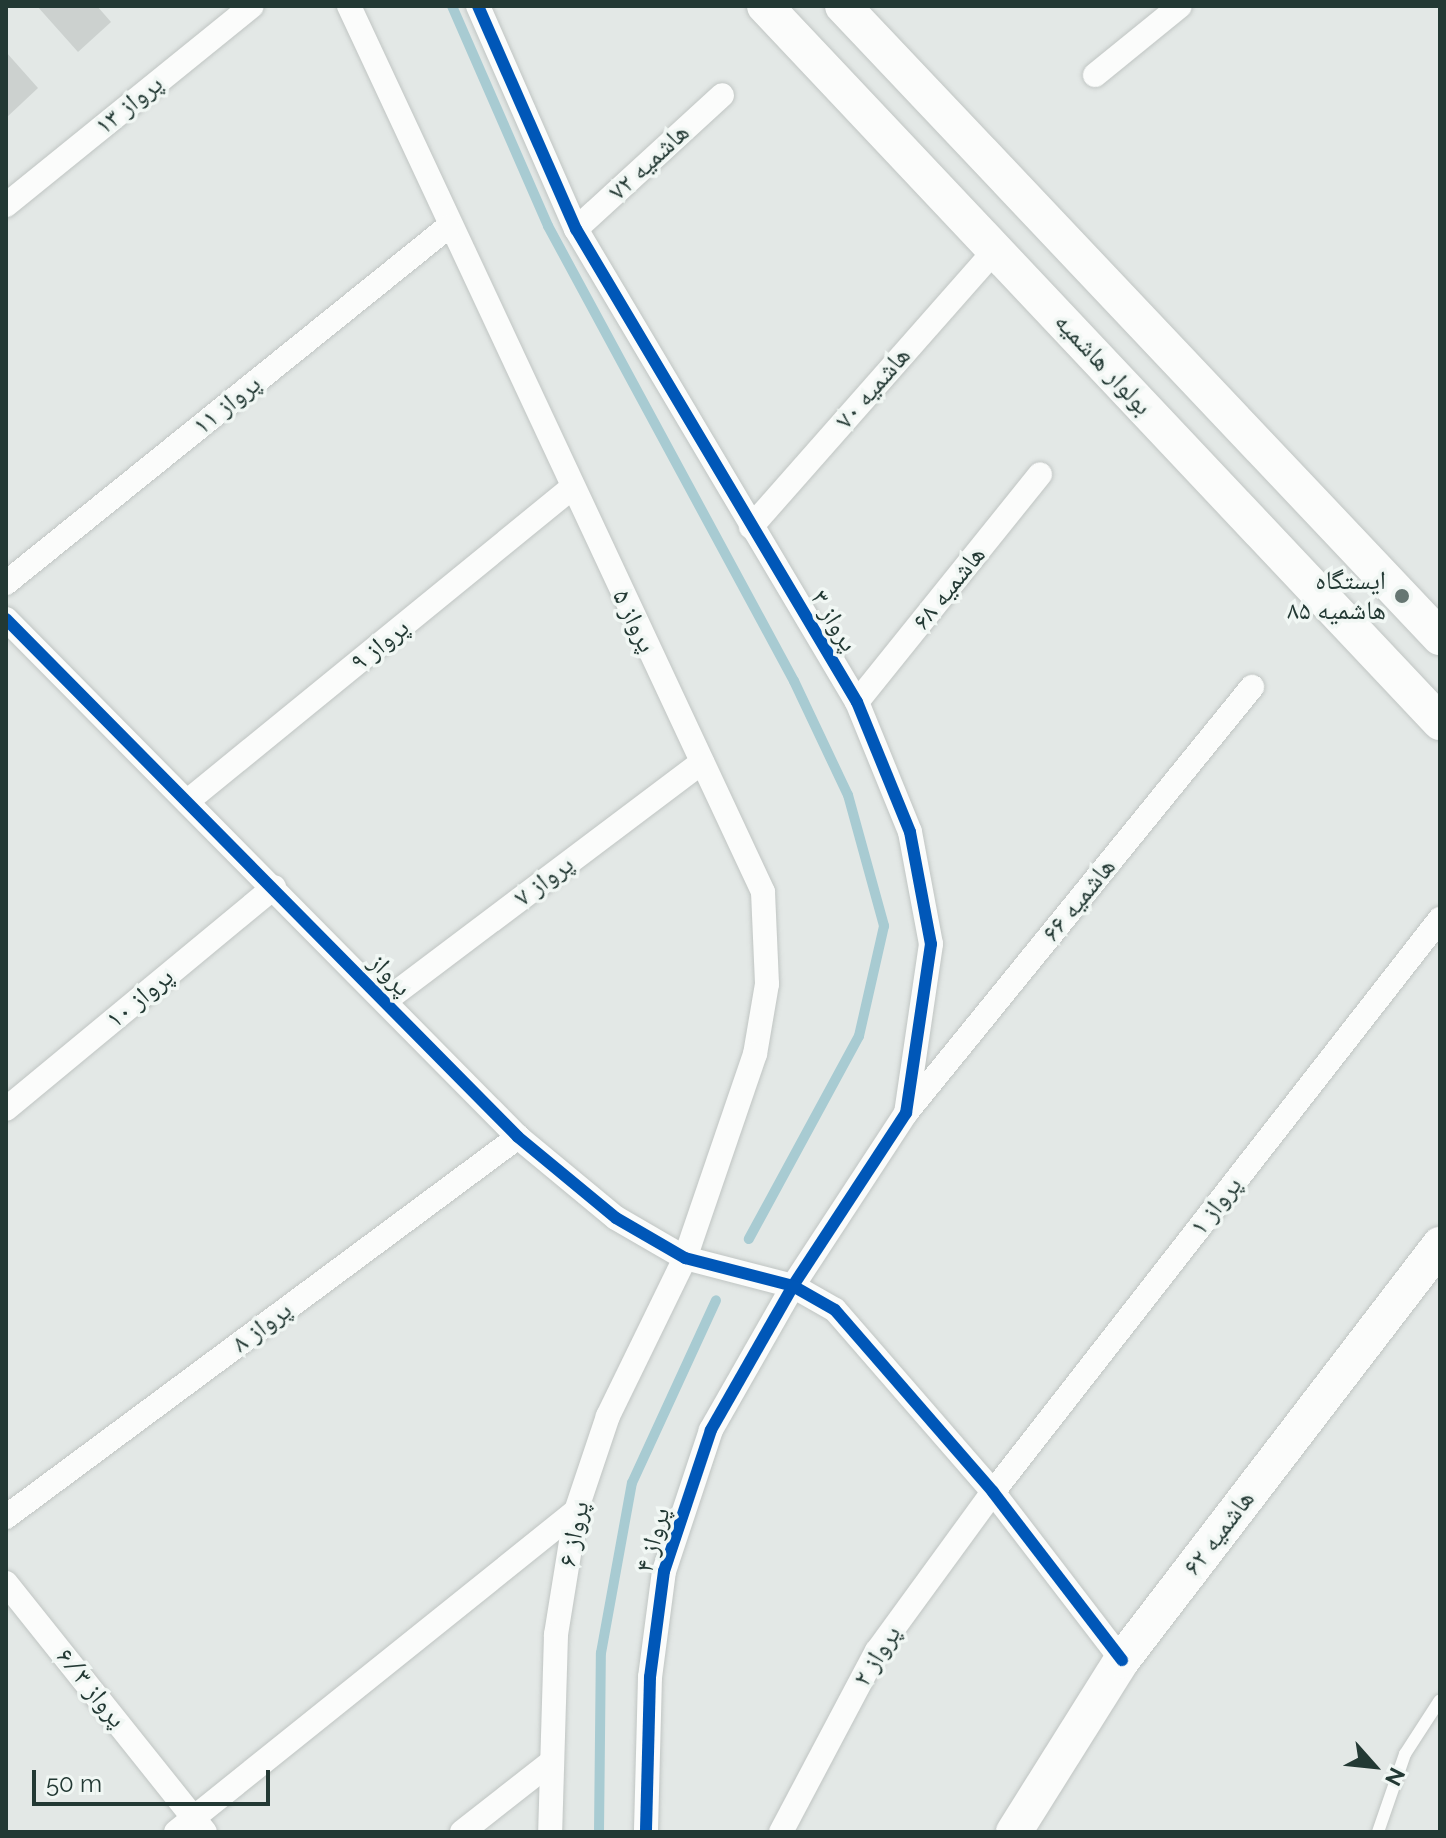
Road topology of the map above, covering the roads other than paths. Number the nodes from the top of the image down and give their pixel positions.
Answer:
1 (252, 6) edge
2 (349, 6) edge
3 (478, 6) edge
4 (765, 6) edge
5 (843, 6) edge
6 (1180, 6) edge
7 (1095, 75) dead end
8 (722, 95) dead end
9 (6, 205) edge
10 (448, 227) junction
11 (576, 229) junction
12 (995, 250) junction
13 (1040, 474) dead end
14 (571, 489) junction
15 (751, 527) junction
16 (6, 583) edge
17 (6, 619) edge
18 (1440, 637) edge
19 (1252, 687) dead end
20 (857, 702) junction
21 (1440, 722) edge
22 (702, 762) junction
23 (189, 800) junction
24 (274, 887) junction
25 (1440, 919) edge
26 (385, 1001) junction
27 (6, 1109) edge
28 (906, 1113) junction
29 (518, 1137) junction
30 (1440, 1245) edge
31 (685, 1258) junction
32 (793, 1286) junction
33 (993, 1492) junction
34 (576, 1511) junction
35 (6, 1517) edge
36 (6, 1583) edge
37 (1122, 1660) junction
38 (1440, 1700) edge
39 (550, 1763) junction
40 (192, 1827) edge
41 (462, 1832) edge
42 (550, 1832) edge
43 (646, 1832) edge
44 (781, 1832) edge
45 (1014, 1832) edge
46 (1378, 1832) edge

1 - 9 street, پرواز ۱۳
2 - 10 street, پرواز ۵
3 - 11 street, پرواز ۳
4 - 12 main road, بولوار هاشمیه
5 - 18 main road
6 - 7 street
8 - 11 street, هاشمیه ۷۲
10 - 14 street, پرواز ۵
10 - 16 street, پرواز ۱۱
11 - 15 street, پرواز ۳
12 - 15 street, هاشمیه ۷۰
12 - 21 main road, بولوار هاشمیه
13 - 20 street, هاشمیه ۶۸
14 - 22 street, پرواز ۵
14 - 23 street, پرواز ۹
15 - 20 street, پرواز ۳
17 - 23 street, پرواز
19 - 28 street, هاشمیه ۶۶
20 - 28 street, پرواز ۳
22 - 26 street, پرواز ۷
22 - 31 street, پرواز ۵
23 - 24 street, پرواز
24 - 26 street, پرواز
24 - 27 street, پرواز ۱۰
25 - 33 street, پرواز ۱
26 - 29 street, پرواز
28 - 32 street, پرواز ۳
29 - 31 street, پرواز
29 - 35 street, پرواز ۸
30 - 37 main road, هاشمیه ۶۲
31 - 32 street, پرواز
31 - 34 street, پرواز ۶
32 - 33 street, پرواز
32 - 43 street, پرواز ۴
33 - 37 street, پرواز
33 - 44 street, پرواز ۲
34 - 39 street, پرواز ۶
34 - 40 street
36 - 40 street, پرواز ۶/۳
37 - 45 main road, هاشمیه ۶۲
38 - 46 lane
39 - 41 street
39 - 42 street, پرواز ۶

